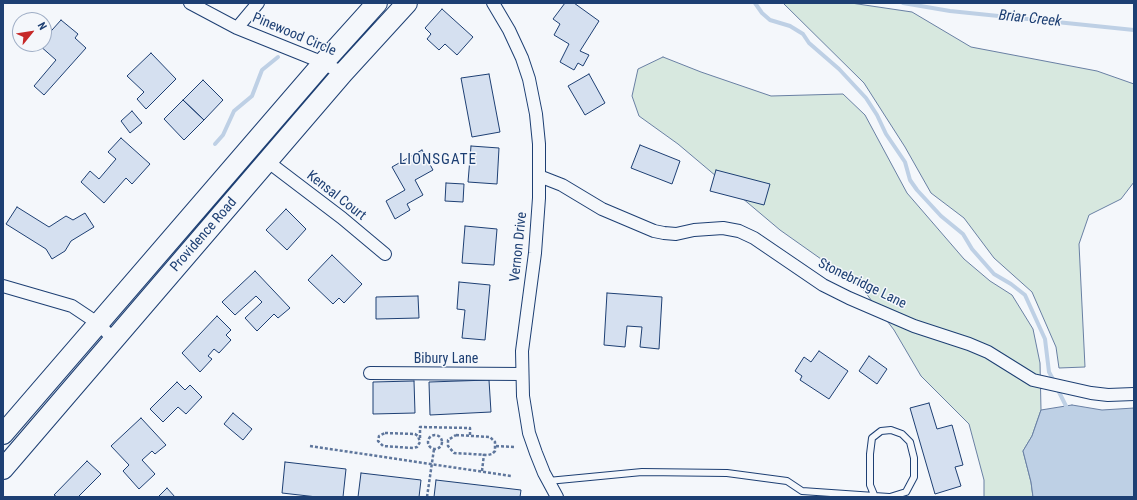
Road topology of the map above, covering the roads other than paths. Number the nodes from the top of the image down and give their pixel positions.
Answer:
1 (190, 3) edge
2 (258, 3) edge
3 (377, 3) edge
4 (407, 3) edge
5 (493, 3) edge
6 (237, 28) junction
7 (323, 62) junction
8 (343, 73) junction
9 (267, 161) junction
10 (539, 176) junction
11 (385, 254) dead end
12 (3, 286) edge
13 (99, 324) junction
14 (113, 339) junction
15 (370, 373) dead end
16 (522, 374) junction
17 (1134, 394) edge
18 (3, 434) edge
19 (3, 469) edge
20 (548, 481) junction
21 (875, 496) edge
22 (558, 497) edge
23 (890, 497) edge

1 - 6 street, Pinewood Circle
2 - 6 street
3 - 7 main road, Providence Road
4 - 8 main road, Providence Road
5 - 10 street, Vernon Drive
6 - 7 street, Pinewood Circle
7 - 8 street, Pinewood Circle
7 - 13 main road, Providence Road
8 - 9 main road, Providence Road
9 - 11 street, Kensal Court
9 - 14 main road, Providence Road
10 - 16 street, Vernon Drive
10 - 17 street, Stonebridge Lane
12 - 13 street
13 - 14 street
13 - 18 main road, Providence Road
14 - 19 main road, Providence Road
15 - 16 street, Bibury Lane
16 - 20 street, Vernon Drive
20 - 21 lane
20 - 22 street, Vernon Drive
21 - 23 lane
21 - 23 lane

